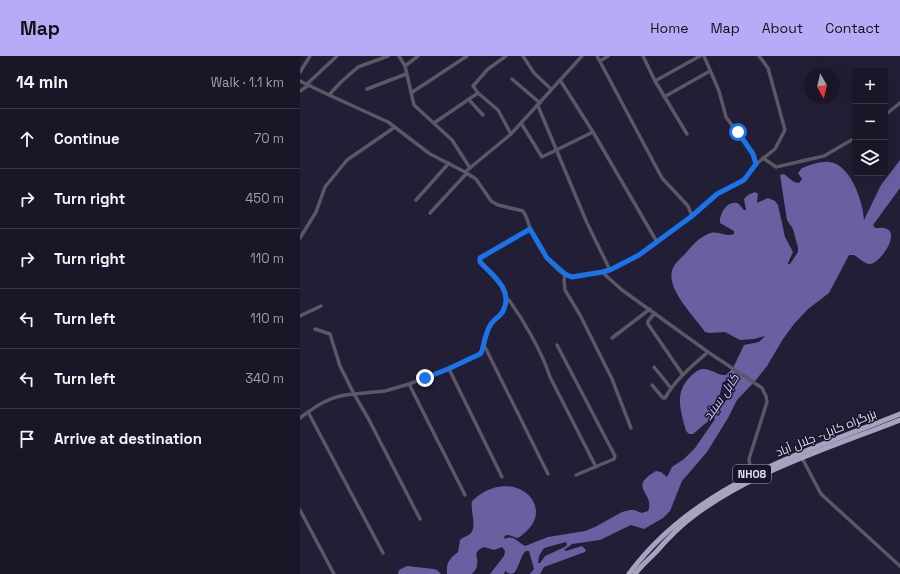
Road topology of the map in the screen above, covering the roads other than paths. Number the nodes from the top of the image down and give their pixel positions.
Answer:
1 (310, 56) edge
2 (337, 56) edge
3 (388, 56) edge
4 (399, 56) edge
5 (418, 56) edge
6 (467, 56) edge
7 (506, 56) edge
8 (523, 56) edge
9 (582, 56) edge
10 (597, 56) edge
11 (608, 56) edge
12 (643, 56) edge
13 (700, 56) edge
14 (704, 56) edge
15 (759, 56) edge
16 (600, 61) junction
17 (404, 66) junction
18 (710, 71) junction
19 (300, 72) edge
20 (406, 74) junction
21 (512, 80) dead end
22 (560, 80) junction
23 (300, 81) edge
24 (655, 81) junction
25 (308, 84) junction
26 (367, 89) dead end
27 (551, 89) junction
28 (300, 91) edge
29 (411, 93) junction
30 (478, 93) junction
31 (328, 95) junction
32 (664, 97) junction
33 (468, 99) junction
34 (900, 103) edge
35 (539, 104) junction
36 (888, 113) edge
37 (483, 115) dead end
38 (434, 123) junction
39 (521, 123) junction
40 (395, 127) junction
41 (593, 132) junction
42 (511, 134) junction
43 (687, 134) dead end
44 (852, 140) edge
45 (557, 150) junction
46 (763, 158) junction
47 (449, 164) junction
48 (756, 164) junction
49 (470, 168) junction
50 (466, 172) junction
51 (416, 200) dead end
52 (430, 213) dead end
53 (692, 216) junction
54 (530, 229) junction
55 (300, 238) edge
56 (657, 242) junction
57 (610, 270) junction
58 (602, 272) junction
59 (565, 274) junction
60 (507, 300) junction
61 (321, 306) dead end
62 (650, 309) junction
63 (655, 313) junction
64 (300, 316) edge
65 (315, 330) dead end
66 (612, 338) dead end
67 (558, 345) dead end
68 (484, 346) junction
69 (708, 352) junction
70 (654, 367) dead end
71 (449, 369) junction
72 (683, 375) junction
73 (409, 384) junction
74 (652, 385) dead end
75 (671, 388) junction
76 (354, 394) junction
77 (308, 412) junction
78 (900, 414) edge
79 (300, 418) edge
80 (900, 420) edge
81 (631, 428) dead end
82 (814, 451) junction
83 (802, 458) junction
84 (794, 459) junction
85 (596, 467) junction
86 (764, 472) junction
87 (548, 474) dead end
88 (752, 474) junction
89 (576, 475) dead end
90 (502, 477) dead end
91 (465, 496) dead end
92 (300, 510) edge
93 (420, 519) dead end
94 (383, 553) dead end
95 (900, 566) edge
96 (635, 571) edge
97 (334, 574) edge
98 (629, 574) edge

1 - 19 street
2 - 25 street
3 - 31 street
4 - 17 street
5 - 17 street
6 - 29 street
7 - 30 street
8 - 27 street
9 - 22 street
10 - 16 street
11 - 16 street
12 - 24 street
13 - 24 street
14 - 18 street
15 - 46 street
16 - 53 street
17 - 20 street
18 - 32 street
18 - 48 street
20 - 26 street
20 - 29 street
21 - 35 street
22 - 27 street
22 - 41 street
23 - 25 street
24 - 32 street
25 - 28 street
25 - 31 street
27 - 35 street
29 - 38 street
30 - 33 street
30 - 42 street
31 - 40 street
32 - 43 street
33 - 37 street
33 - 38 street
34 - 36 street
35 - 39 street
35 - 45 street
38 - 49 street
39 - 42 street
39 - 45 street
40 - 47 street
40 - 55 street
41 - 45 street
41 - 56 street
42 - 49 street
44 - 46 street
45 - 57 street
46 - 48 street
47 - 50 street
47 - 51 street
48 - 53 street
49 - 50 street
50 - 52 street
50 - 54 street
53 - 56 street
54 - 59 street
54 - 60 street
56 - 57 street
57 - 58 street
58 - 59 street
58 - 62 street
59 - 81 street
60 - 68 street
60 - 85 street
61 - 64 street
62 - 63 street
62 - 66 street
63 - 69 street
63 - 72 street
65 - 76 street
67 - 85 street
68 - 71 street
68 - 87 street
69 - 72 street
69 - 88 street
70 - 75 street
71 - 73 street
71 - 90 street
72 - 75 street
73 - 76 street
73 - 91 street
74 - 75 street
76 - 77 street
76 - 93 street
77 - 79 street
77 - 94 street
78 - 82 highway, بزرگراه کابل- جلال آباد / NH08
80 - 82 highway, بزرگراه کابل- جلال آباد / NH08
82 - 83 highway, بزرگراه کابل- جلال آباد / NH08
82 - 84 highway, بزرگراه کابل- جلال آباد / NH08
83 - 84 highway, بزرگراه کابل- جلال آباد / NH08
83 - 95 street
84 - 86 highway, بزرگراه کابل- جلال آباد / NH08
85 - 89 street
86 - 88 highway, بزرگراه کابل- جلال آباد / NH08
86 - 96 highway, بزرگراه کابل- جلال آباد / NH08
88 - 96 highway, بزرگراه کابل- جلال آباد / NH08
92 - 97 street
96 - 98 highway, بزرگراه کابل- جلال آباد / NH08

